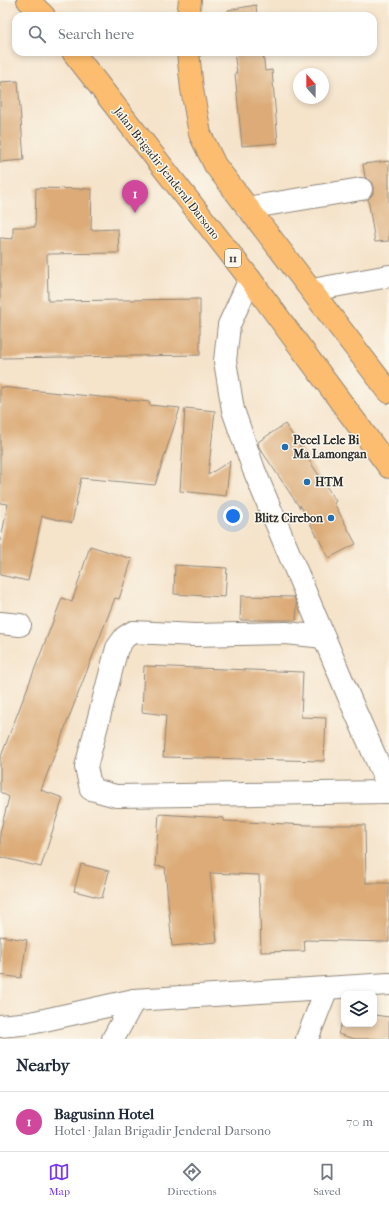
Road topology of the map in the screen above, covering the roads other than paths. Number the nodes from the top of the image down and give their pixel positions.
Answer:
1 (28, 0) edge
2 (190, 0) edge
3 (40, 12) edge
4 (188, 12) edge
5 (76, 56) edge
6 (188, 56) edge
7 (361, 189) dead end
8 (247, 208) junction
9 (389, 276) edge
10 (250, 279) junction
11 (312, 290) junction
12 (389, 392) edge
13 (389, 467) edge
14 (324, 636) junction
15 (389, 788) edge
16 (389, 792) edge
17 (389, 984) edge
18 (326, 988) junction
19 (134, 1000) junction
20 (0, 1026) edge
21 (113, 1039) edge
22 (307, 1039) edge

1 - 3 highway
2 - 4 highway
5 - 10 highway, Jalan Brigadir Jenderal Darsono / 11
6 - 8 highway
7 - 8 street
8 - 11 highway
9 - 11 street
10 - 13 highway, Jalan Brigadir Jenderal Darsono / 11
10 - 14 street
11 - 12 highway
14 - 15 street
14 - 16 street
17 - 18 street
18 - 19 street
18 - 22 street
19 - 20 street
19 - 21 street

